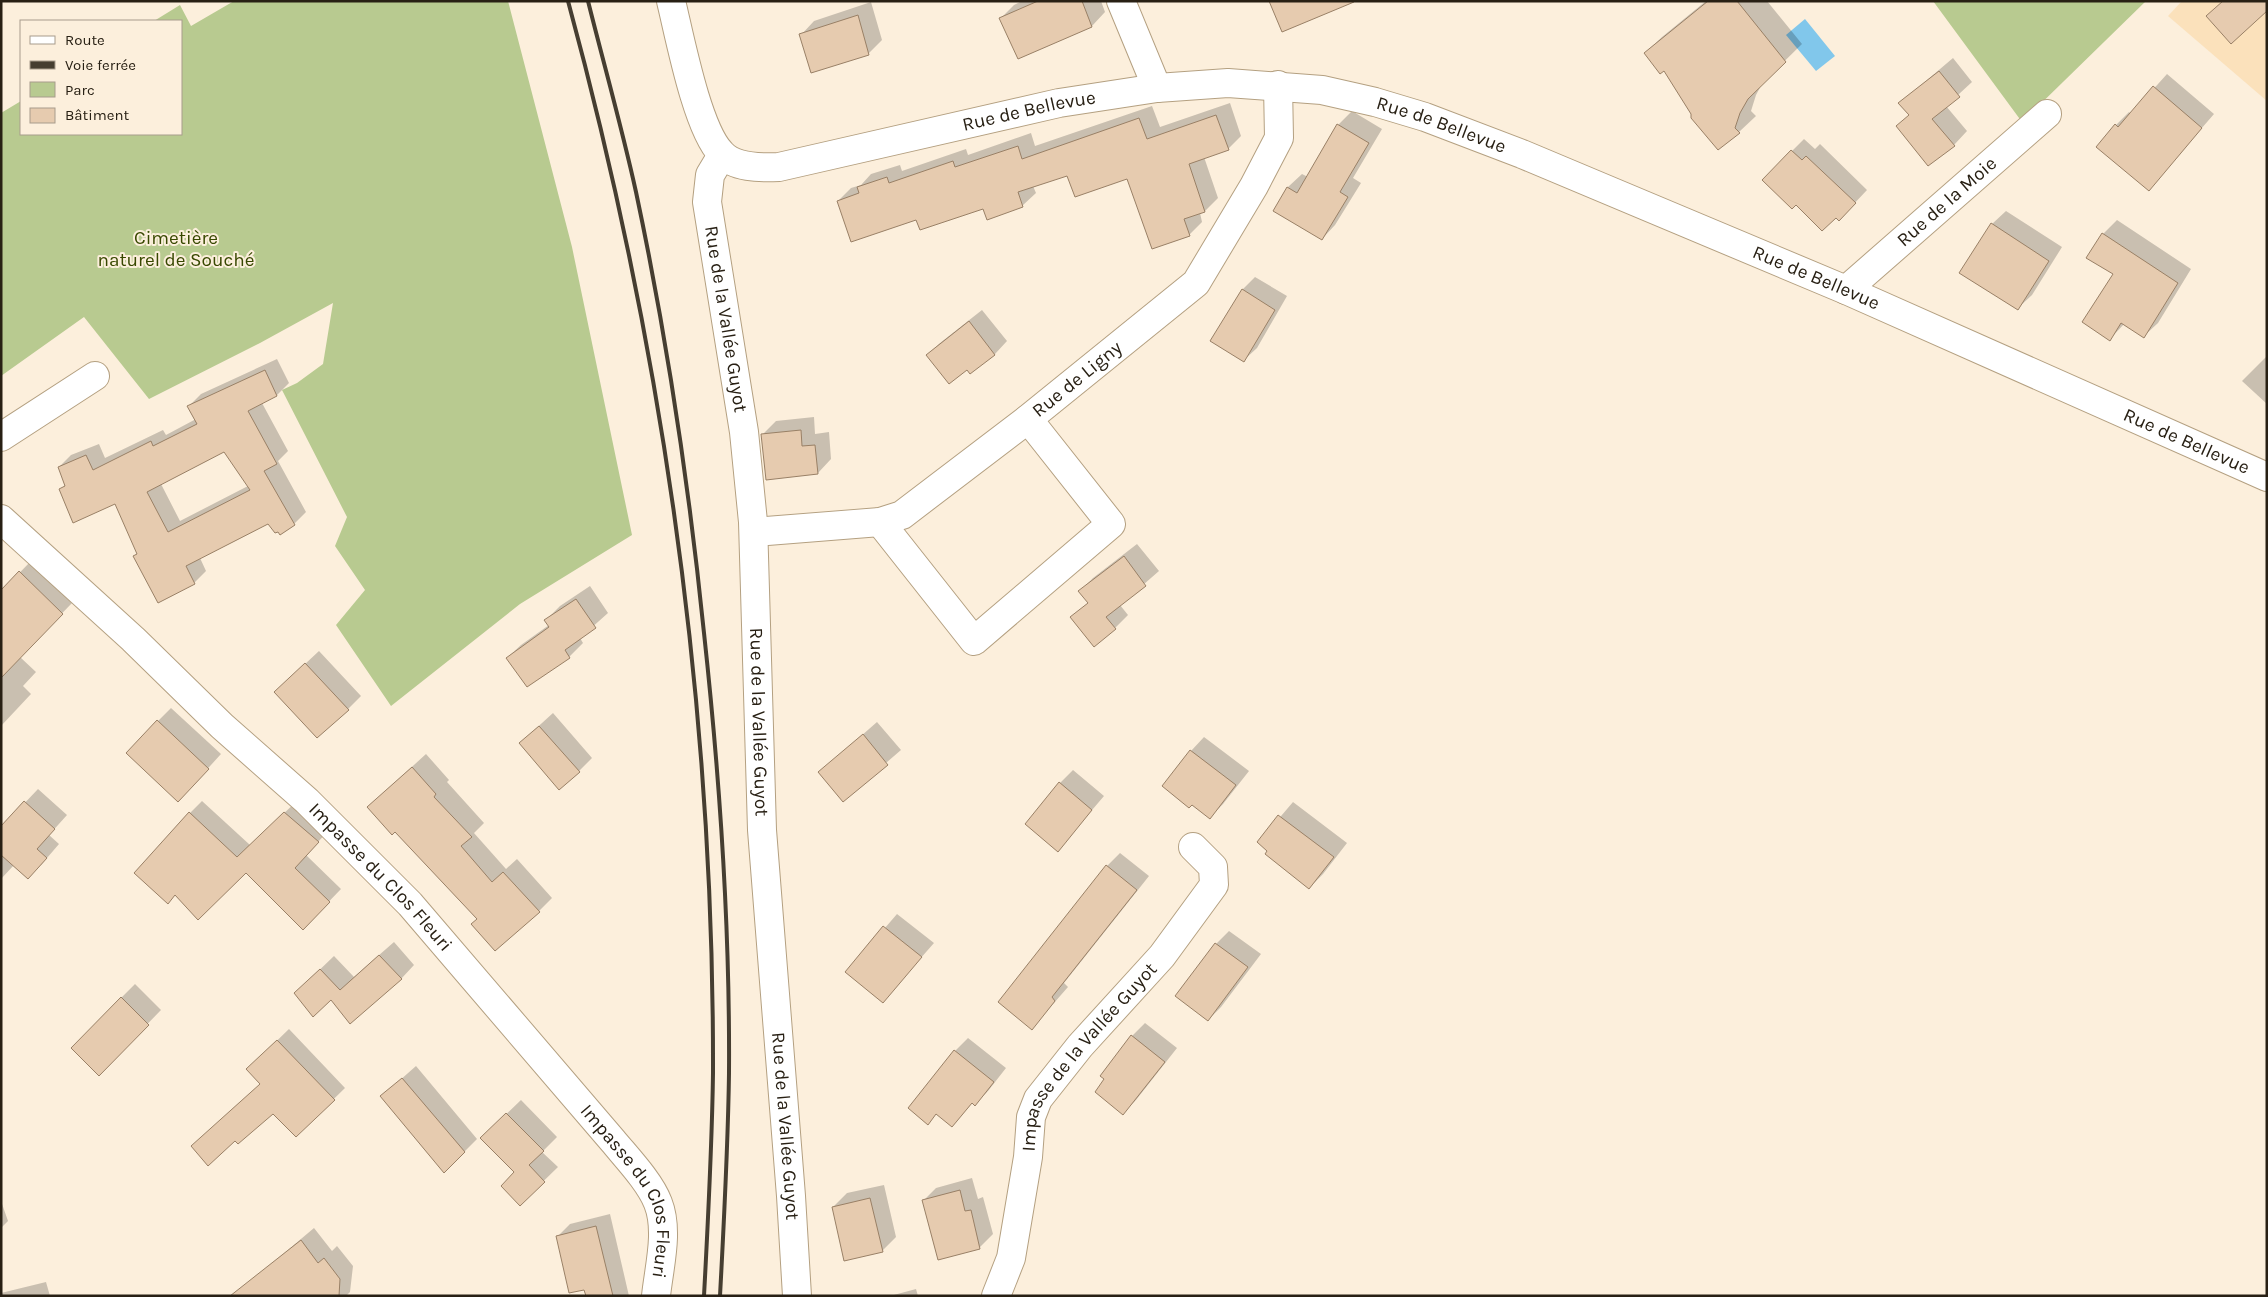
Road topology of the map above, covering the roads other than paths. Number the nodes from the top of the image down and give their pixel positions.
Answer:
1 (671, 1) edge
2 (1121, 1) edge
3 (1278, 85) junction
4 (1157, 88) junction
5 (2047, 114) dead end
6 (722, 155) junction
7 (1846, 290) junction
8 (95, 376) dead end
9 (1028, 418) junction
10 (1, 437) edge
11 (2267, 477) edge
12 (1, 519) edge
13 (880, 522) junction
14 (754, 532) junction
15 (1193, 847) dead end
16 (656, 1296) edge
17 (796, 1296) edge
18 (996, 1296) edge

1 - 6 street
2 - 4 street
3 - 4 street, Rue de Bellevue
3 - 7 street, Rue de Bellevue
3 - 9 street, Rue de Ligny
4 - 6 street, Rue de Bellevue
5 - 7 street, Rue de la Moie
6 - 14 street, Rue de la Vallée Guyot
7 - 11 street, Rue de Bellevue
8 - 10 street
9 - 13 street, Rue de Ligny
9 - 13 street
12 - 16 street, Impasse du Clos Fleuri
13 - 14 street, Rue de Ligny
14 - 17 street, Rue de la Vallée Guyot
15 - 18 street, Impasse de la Vallée Guyot

